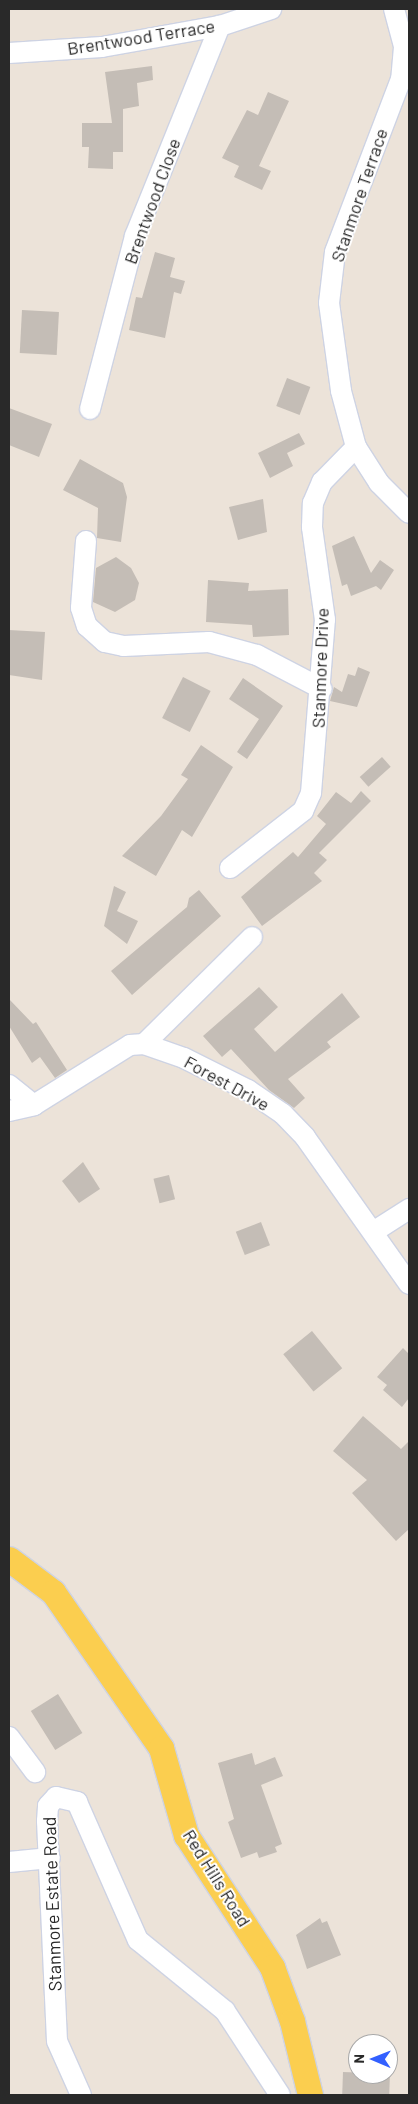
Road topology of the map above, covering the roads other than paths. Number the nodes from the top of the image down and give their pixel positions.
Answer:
1 (271, 9) edge
2 (394, 9) edge
3 (220, 26) junction
4 (9, 54) edge
5 (90, 409) dead end
6 (356, 447) junction
7 (409, 513) edge
8 (86, 540) dead end
9 (322, 689) junction
10 (230, 868) dead end
11 (252, 938) dead end
12 (144, 1044) junction
13 (9, 1086) edge
14 (34, 1105) junction
15 (9, 1111) edge
16 (409, 1209) edge
17 (373, 1232) junction
18 (409, 1284) edge
19 (9, 1559) edge
20 (9, 1737) edge
21 (35, 1772) dead end
22 (50, 1858) junction
23 (9, 1862) edge
24 (81, 2095) edge
25 (280, 2095) edge
26 (310, 2095) edge

1 - 3 street, Brentwood Terrace
2 - 6 street, Stanmore Terrace
3 - 4 street, Brentwood Terrace
3 - 5 street, Brentwood Close
6 - 7 street, Stanmore Terrace
6 - 9 street, Stanmore Drive
8 - 9 street
9 - 10 street, Stanmore Drive
11 - 12 street
12 - 14 street
12 - 17 street, Forest Drive
13 - 14 street
14 - 15 street
16 - 17 street
17 - 18 street, Forest Drive
19 - 26 main road, Red Hills Road
20 - 21 street
22 - 23 street
22 - 24 street, Stanmore Estate Road
22 - 25 street, Stanmore Estate Road

